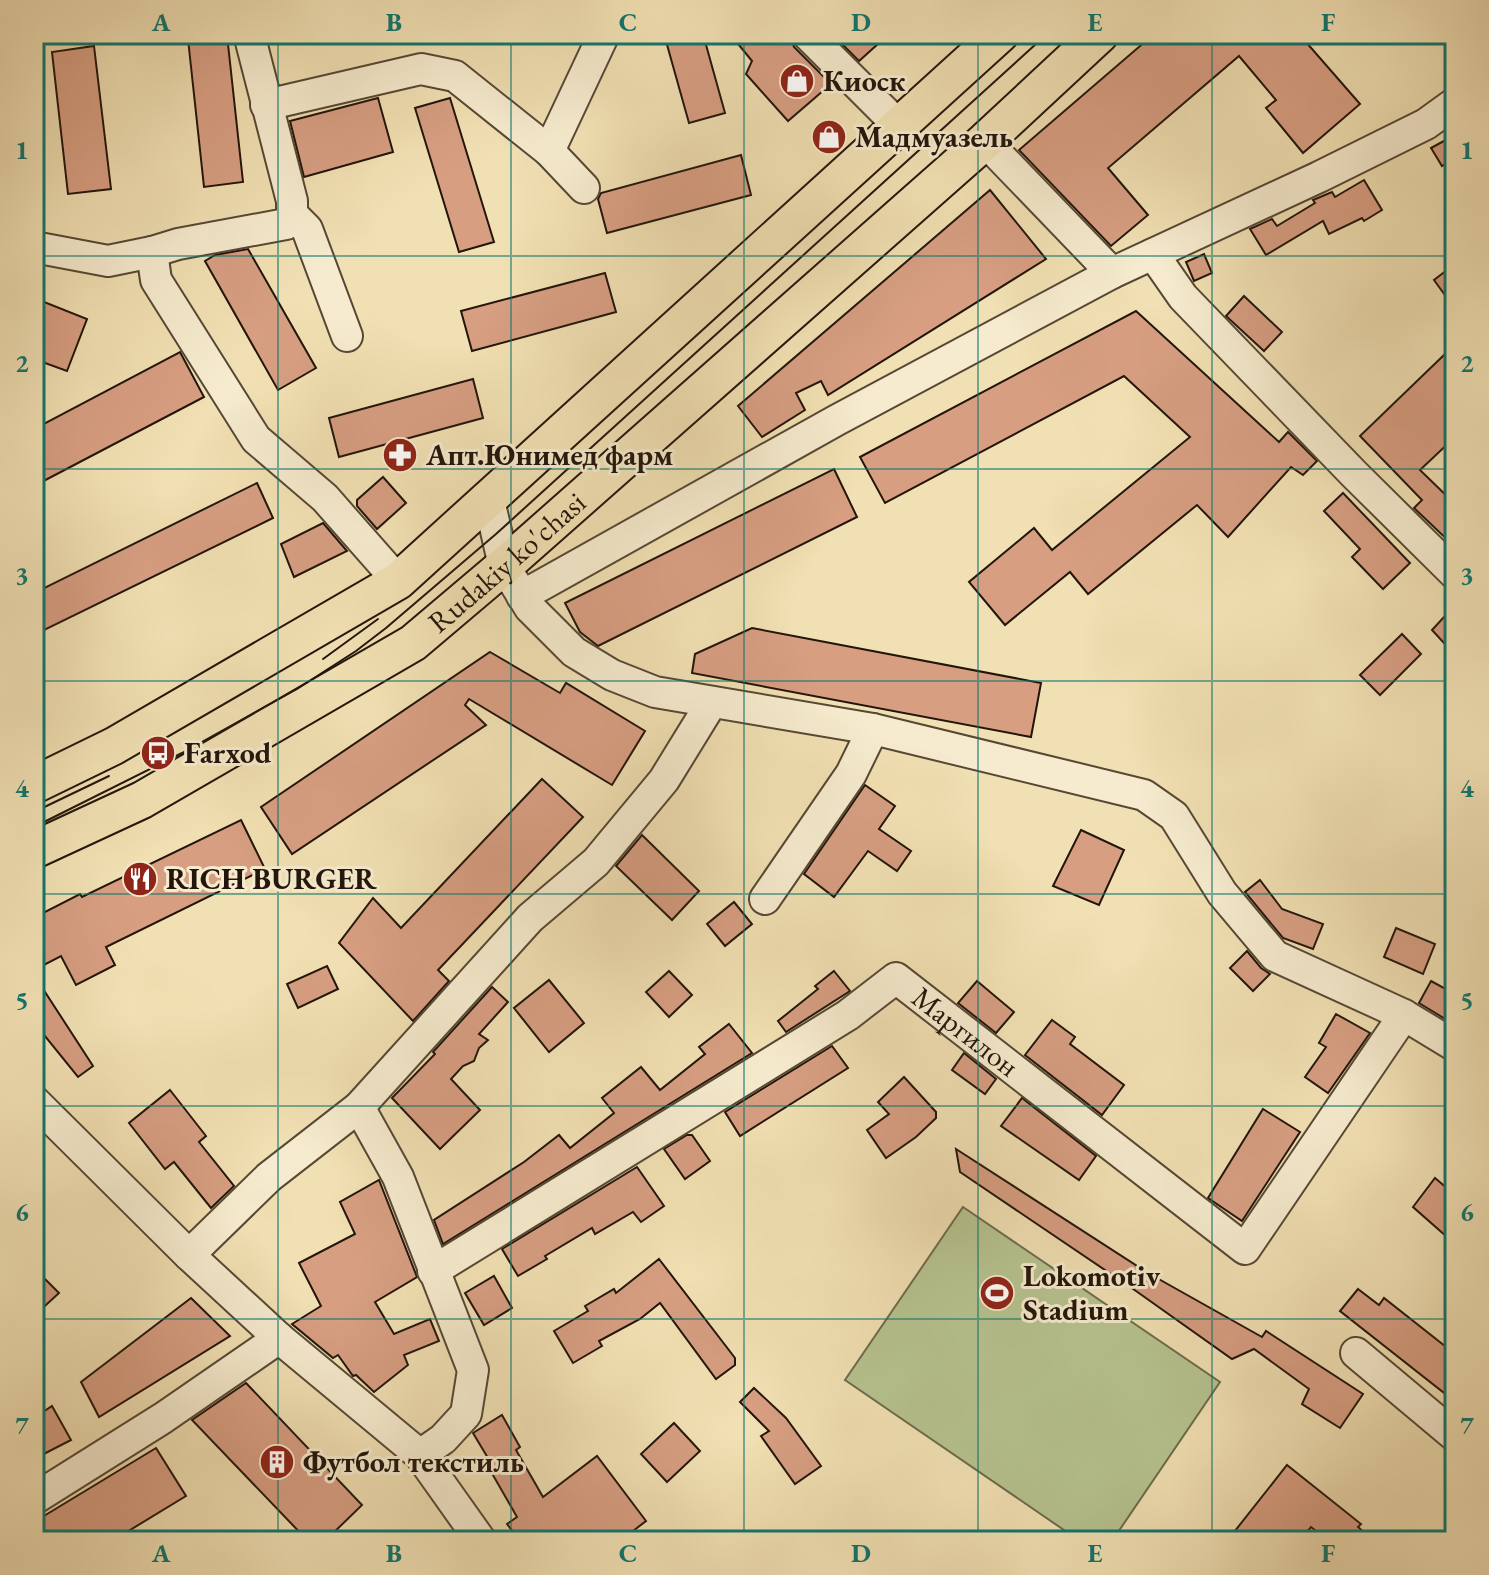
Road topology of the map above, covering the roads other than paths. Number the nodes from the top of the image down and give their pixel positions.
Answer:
1 (249, 34) edge
2 (604, 34) edge
3 (807, 34) edge
4 (1000, 34) edge
5 (1100, 34) edge
6 (1455, 103) edge
7 (266, 105) junction
8 (899, 126) junction
9 (985, 141) junction
10 (549, 151) junction
11 (584, 188) dead end
12 (292, 214) junction
13 (34, 247) edge
14 (152, 252) junction
15 (1153, 254) junction
16 (1112, 273) junction
17 (347, 336) dead end
18 (489, 500) junction
19 (1455, 574) edge
20 (398, 581) junction
21 (513, 581) junction
22 (712, 702) junction
23 (873, 729) junction
24 (34, 785) edge
25 (34, 850) edge
26 (765, 899) dead end
27 (1404, 1015) junction
28 (1455, 1046) edge
29 (34, 1101) edge
30 (359, 1107) junction
31 (189, 1255) junction
32 (433, 1271) junction
33 (279, 1338) junction
34 (1356, 1353) dead end
35 (1455, 1436) edge
36 (420, 1455) junction
37 (34, 1499) edge
38 (481, 1541) edge

1 - 7 street
2 - 10 street
3 - 8 street
4 - 8 main road, Rudakiy ko'chasi
5 - 9 main road, Rudakiy ko'chasi
6 - 15 street
7 - 10 street
7 - 12 street
8 - 18 main road, Rudakiy ko'chasi
9 - 16 street
9 - 21 main road, Rudakiy ko'chasi
10 - 11 street
12 - 14 street
12 - 17 street
13 - 14 street
14 - 20 street
15 - 16 street
15 - 19 street
16 - 21 street
18 - 20 main road, Rudakiy ko'chasi
18 - 21 street
20 - 24 main road, Rudakiy ko'chasi
21 - 22 street
21 - 25 main road, Rudakiy ko'chasi
22 - 23 street
22 - 30 street
23 - 26 street
23 - 27 street
27 - 28 street
27 - 32 street, Маргилон
29 - 31 street
30 - 31 street
30 - 32 street
31 - 33 street
32 - 36 street
33 - 36 street
33 - 37 street
34 - 35 street
36 - 38 street

